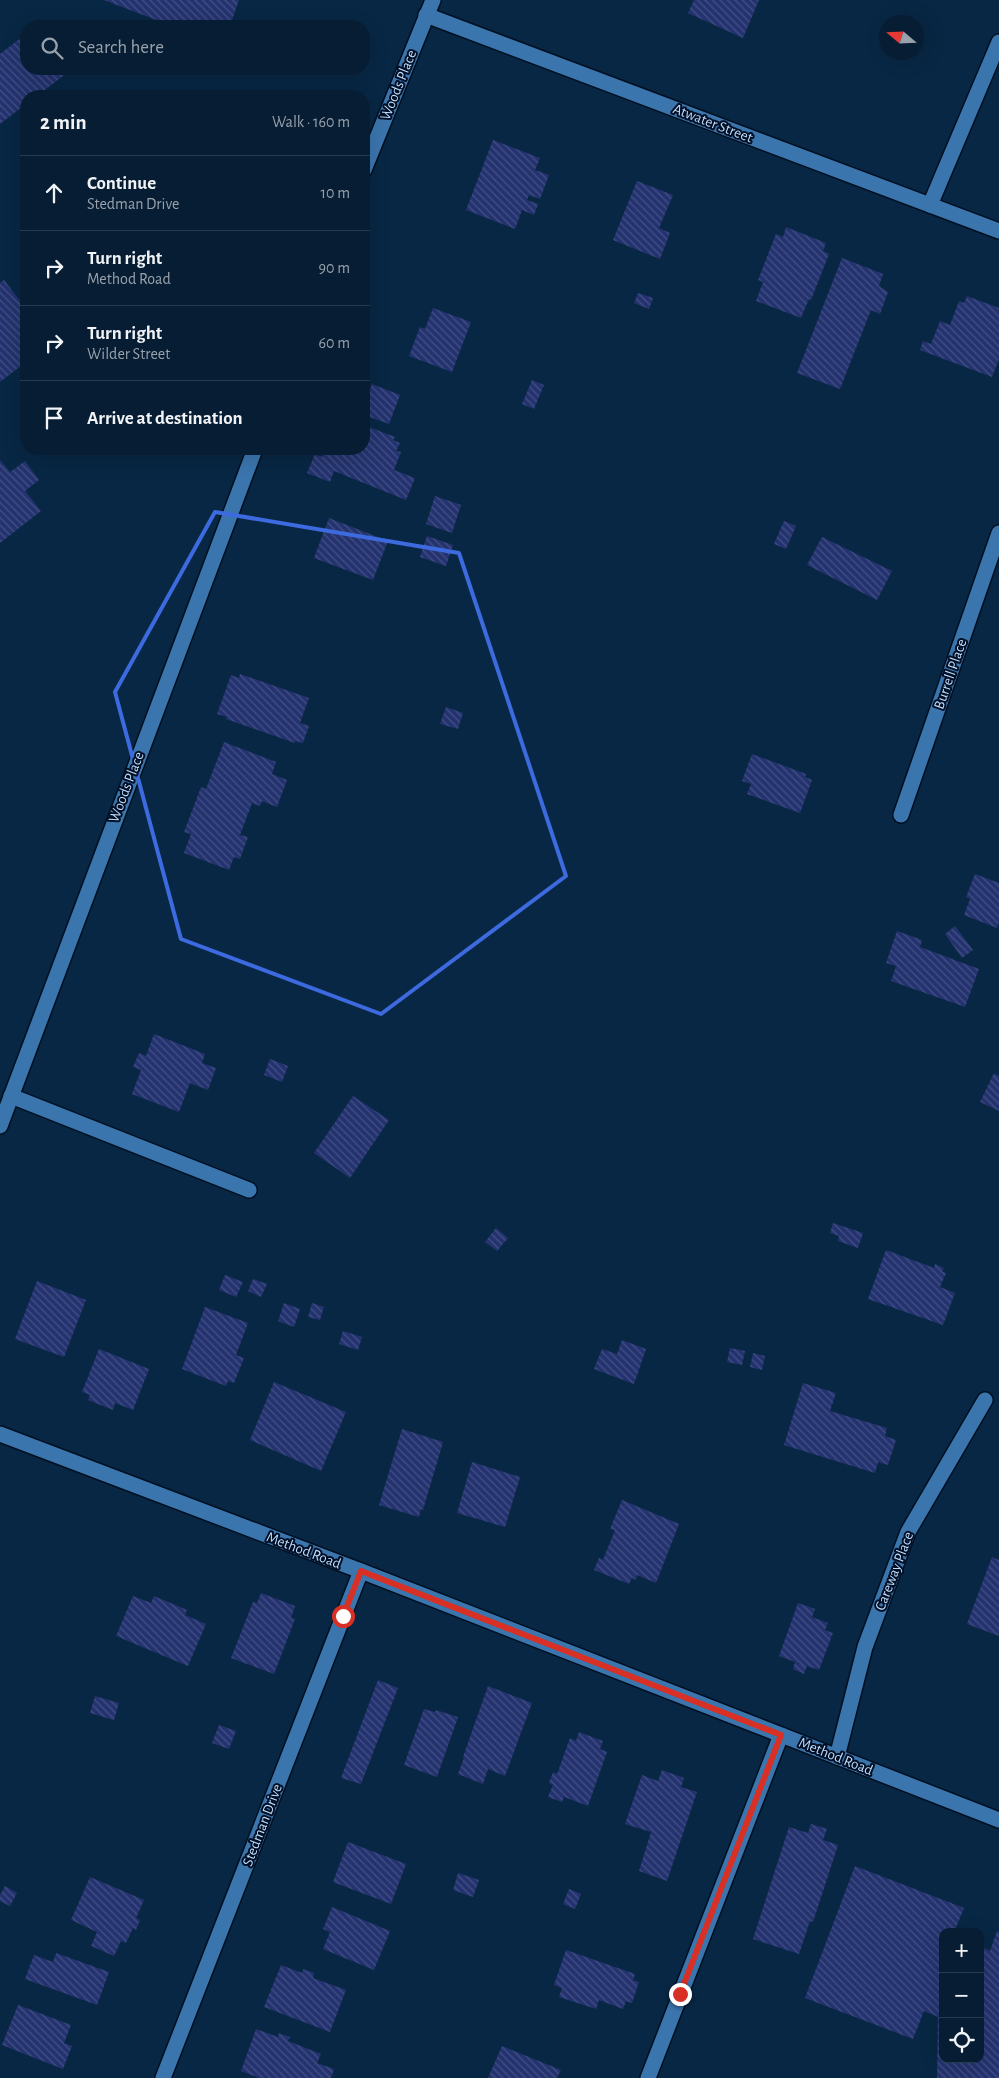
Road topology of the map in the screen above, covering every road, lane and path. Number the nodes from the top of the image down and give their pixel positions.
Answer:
1 (433, 0) edge
2 (426, 15) junction
3 (999, 42) edge
4 (370, 155) edge
5 (930, 205) junction
6 (999, 231) edge
7 (253, 455) edge
8 (999, 533) edge
9 (901, 815) dead end
10 (11, 1096) junction
11 (0, 1126) edge
12 (249, 1190) dead end
13 (986, 1400) dead end
14 (0, 1434) edge
15 (361, 1571) junction
16 (781, 1735) junction
17 (837, 1757) junction
18 (999, 1820) edge
19 (163, 2078) edge
20 (648, 2078) edge

1 - 2 street, Woods Place
2 - 4 street, Woods Place
2 - 5 street, Atwater Street
3 - 5 street
5 - 6 street, Atwater Street
7 - 10 street, Woods Place
8 - 9 street, Burrell Place
10 - 11 street, Woods Place
10 - 12 street
13 - 17 street, Careway Place
14 - 15 street, Method Road
15 - 16 street, Method Road
15 - 19 street, Stedman Drive
16 - 17 street, Method Road
16 - 20 street
17 - 18 street, Method Road

